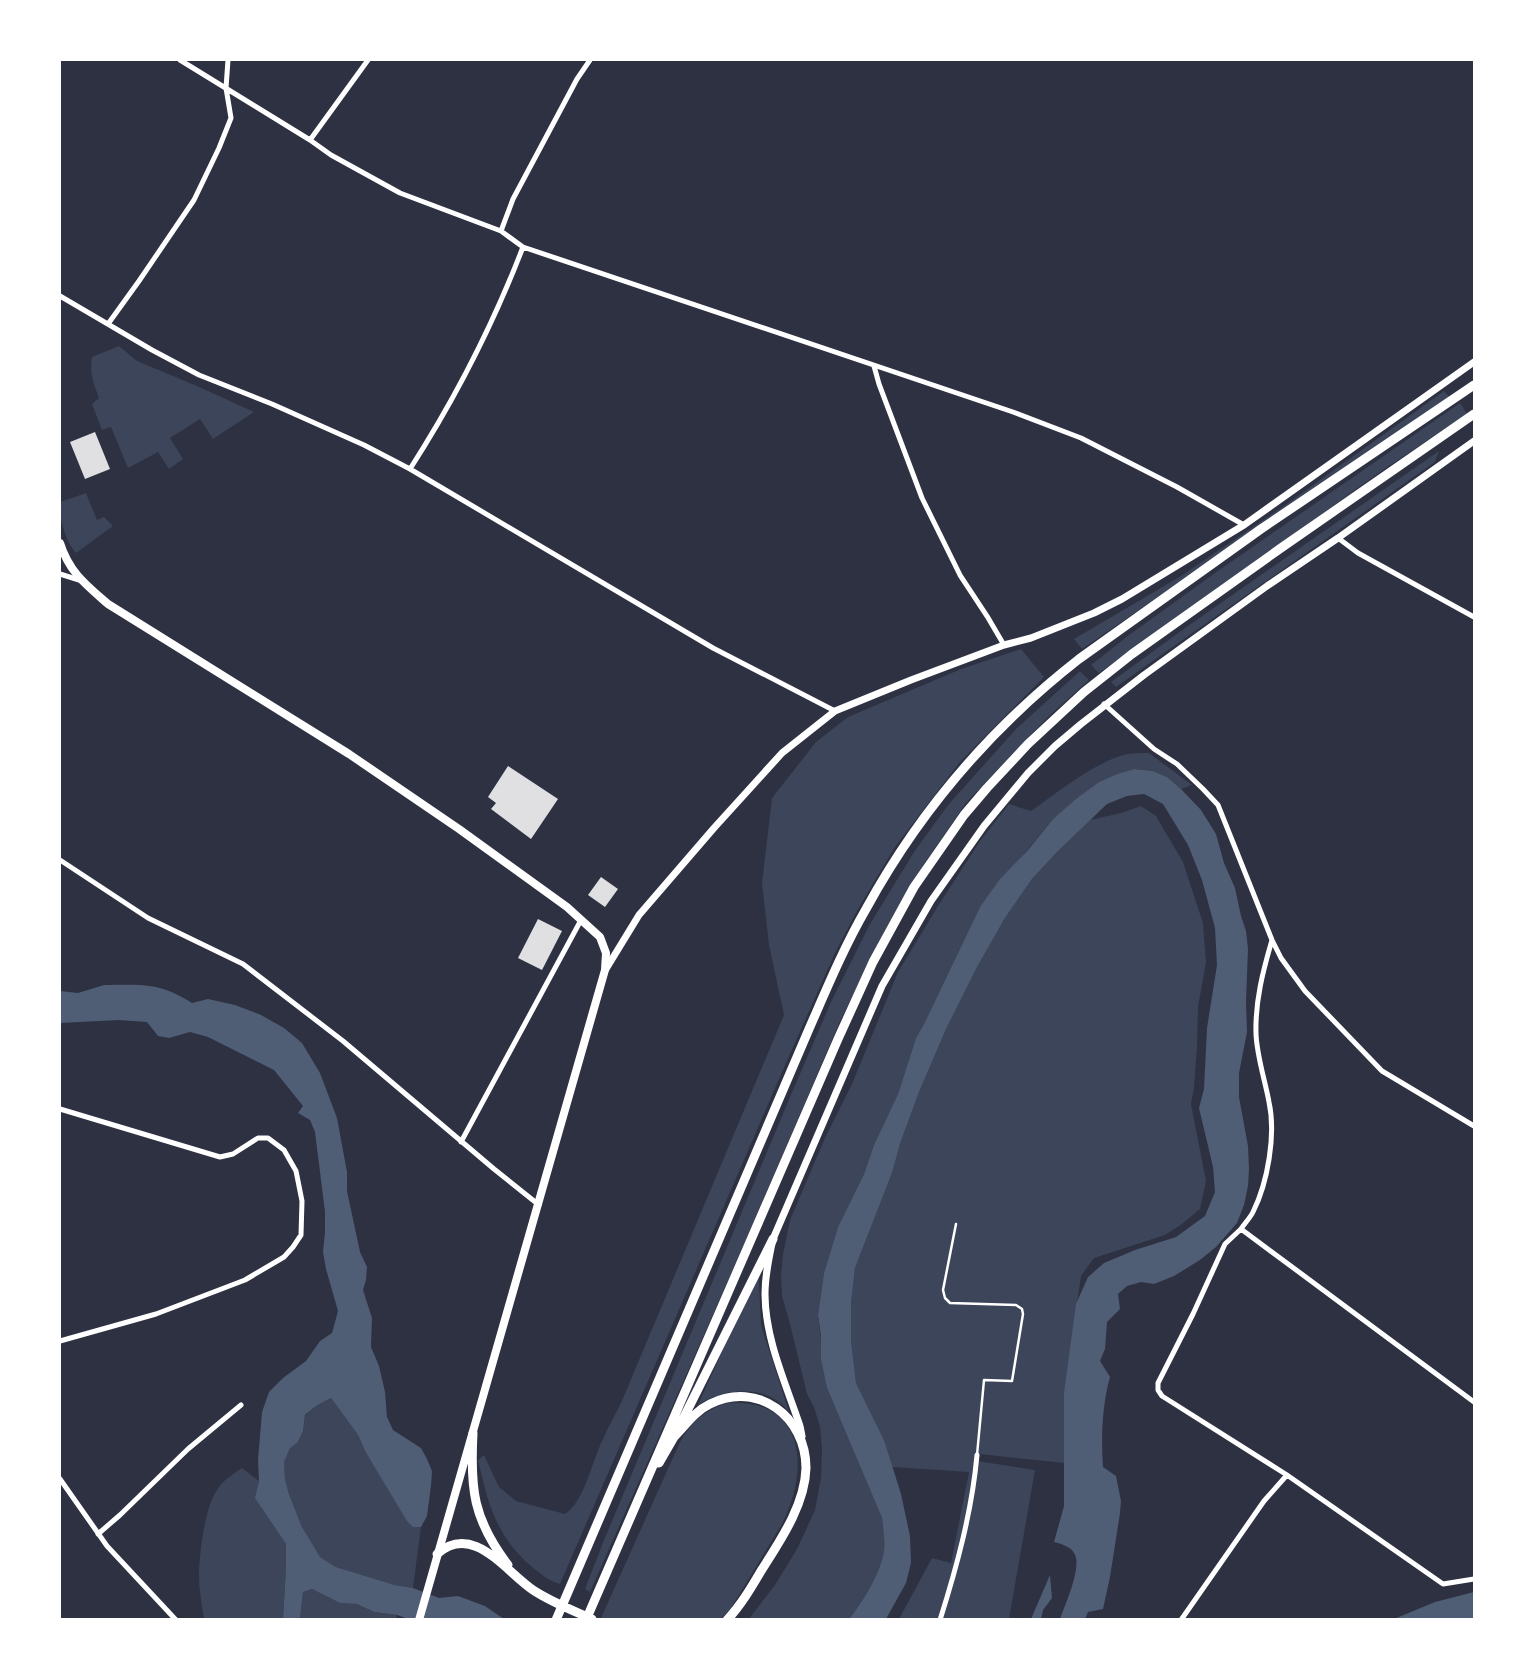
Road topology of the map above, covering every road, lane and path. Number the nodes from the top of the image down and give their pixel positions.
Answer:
1 (180, 60) edge
2 (228, 60) edge
3 (368, 60) edge
4 (590, 60) edge
5 (226, 88) junction
6 (310, 140) junction
7 (500, 231) junction
8 (523, 247) junction
9 (60, 296) edge
10 (108, 324) junction
11 (1475, 362) edge
12 (874, 366) junction
13 (1475, 385) edge
14 (1475, 414) edge
15 (1475, 441) edge
16 (410, 469) junction
17 (1244, 525) junction
18 (1338, 538) junction
19 (60, 543) edge
20 (60, 574) edge
21 (79, 580) junction
22 (1475, 617) edge
23 (1003, 645) junction
24 (1104, 704) junction
25 (835, 711) junction
26 (60, 860) edge
27 (581, 920) junction
28 (1272, 940) junction
29 (605, 970) junction
30 (60, 1109) edge
31 (1475, 1126) edge
32 (461, 1142) junction
33 (539, 1205) junction
34 (956, 1224) dead end
35 (1241, 1229) junction
36 (773, 1239) junction
37 (60, 1341) edge
38 (1475, 1402) edge
39 (242, 1405) dead end
40 (474, 1433) junction
41 (674, 1437) junction
42 (803, 1444) junction
43 (977, 1455) joint
44 (1287, 1475) junction
45 (60, 1479) edge
46 (638, 1498) junction
47 (98, 1534) junction
48 (437, 1554) junction
49 (1475, 1579) edge
50 (520, 1580) junction
51 (176, 1619) edge
52 (419, 1619) edge
53 (556, 1619) edge
54 (586, 1619) edge
55 (593, 1619) edge
56 (727, 1619) edge
57 (940, 1619) edge
58 (1181, 1619) edge

1 - 5 street
2 - 5 street
3 - 6 street
4 - 7 street
5 - 6 street
5 - 10 street
6 - 7 street
7 - 8 street
8 - 12 street
8 - 16 street
9 - 10 street
10 - 16 street
11 - 17 street
12 - 17 street
12 - 23 street
13 - 53 highway
14 - 46 highway
15 - 18 street
16 - 25 street
17 - 23 street
18 - 22 street
18 - 24 street
19 - 21 main road
20 - 21 street
21 - 27 main road
23 - 25 street
24 - 28 street
24 - 36 street
25 - 29 street
26 - 32 street
27 - 29 main road
27 - 32 street
28 - 31 street
28 - 35 street
29 - 33 main road
30 - 37 street
32 - 33 street
33 - 40 main road
34 - 43 lane
35 - 38 street
35 - 44 street
36 - 41 highway
36 - 42 street
39 - 47 street
40 - 48 main road
40 - 50 highway
41 - 42 highway
41 - 46 highway
42 - 56 highway
43 - 57 street
44 - 49 street
44 - 58 street
45 - 47 street
46 - 54 highway
47 - 51 street
48 - 50 highway
48 - 52 main road
50 - 55 highway

